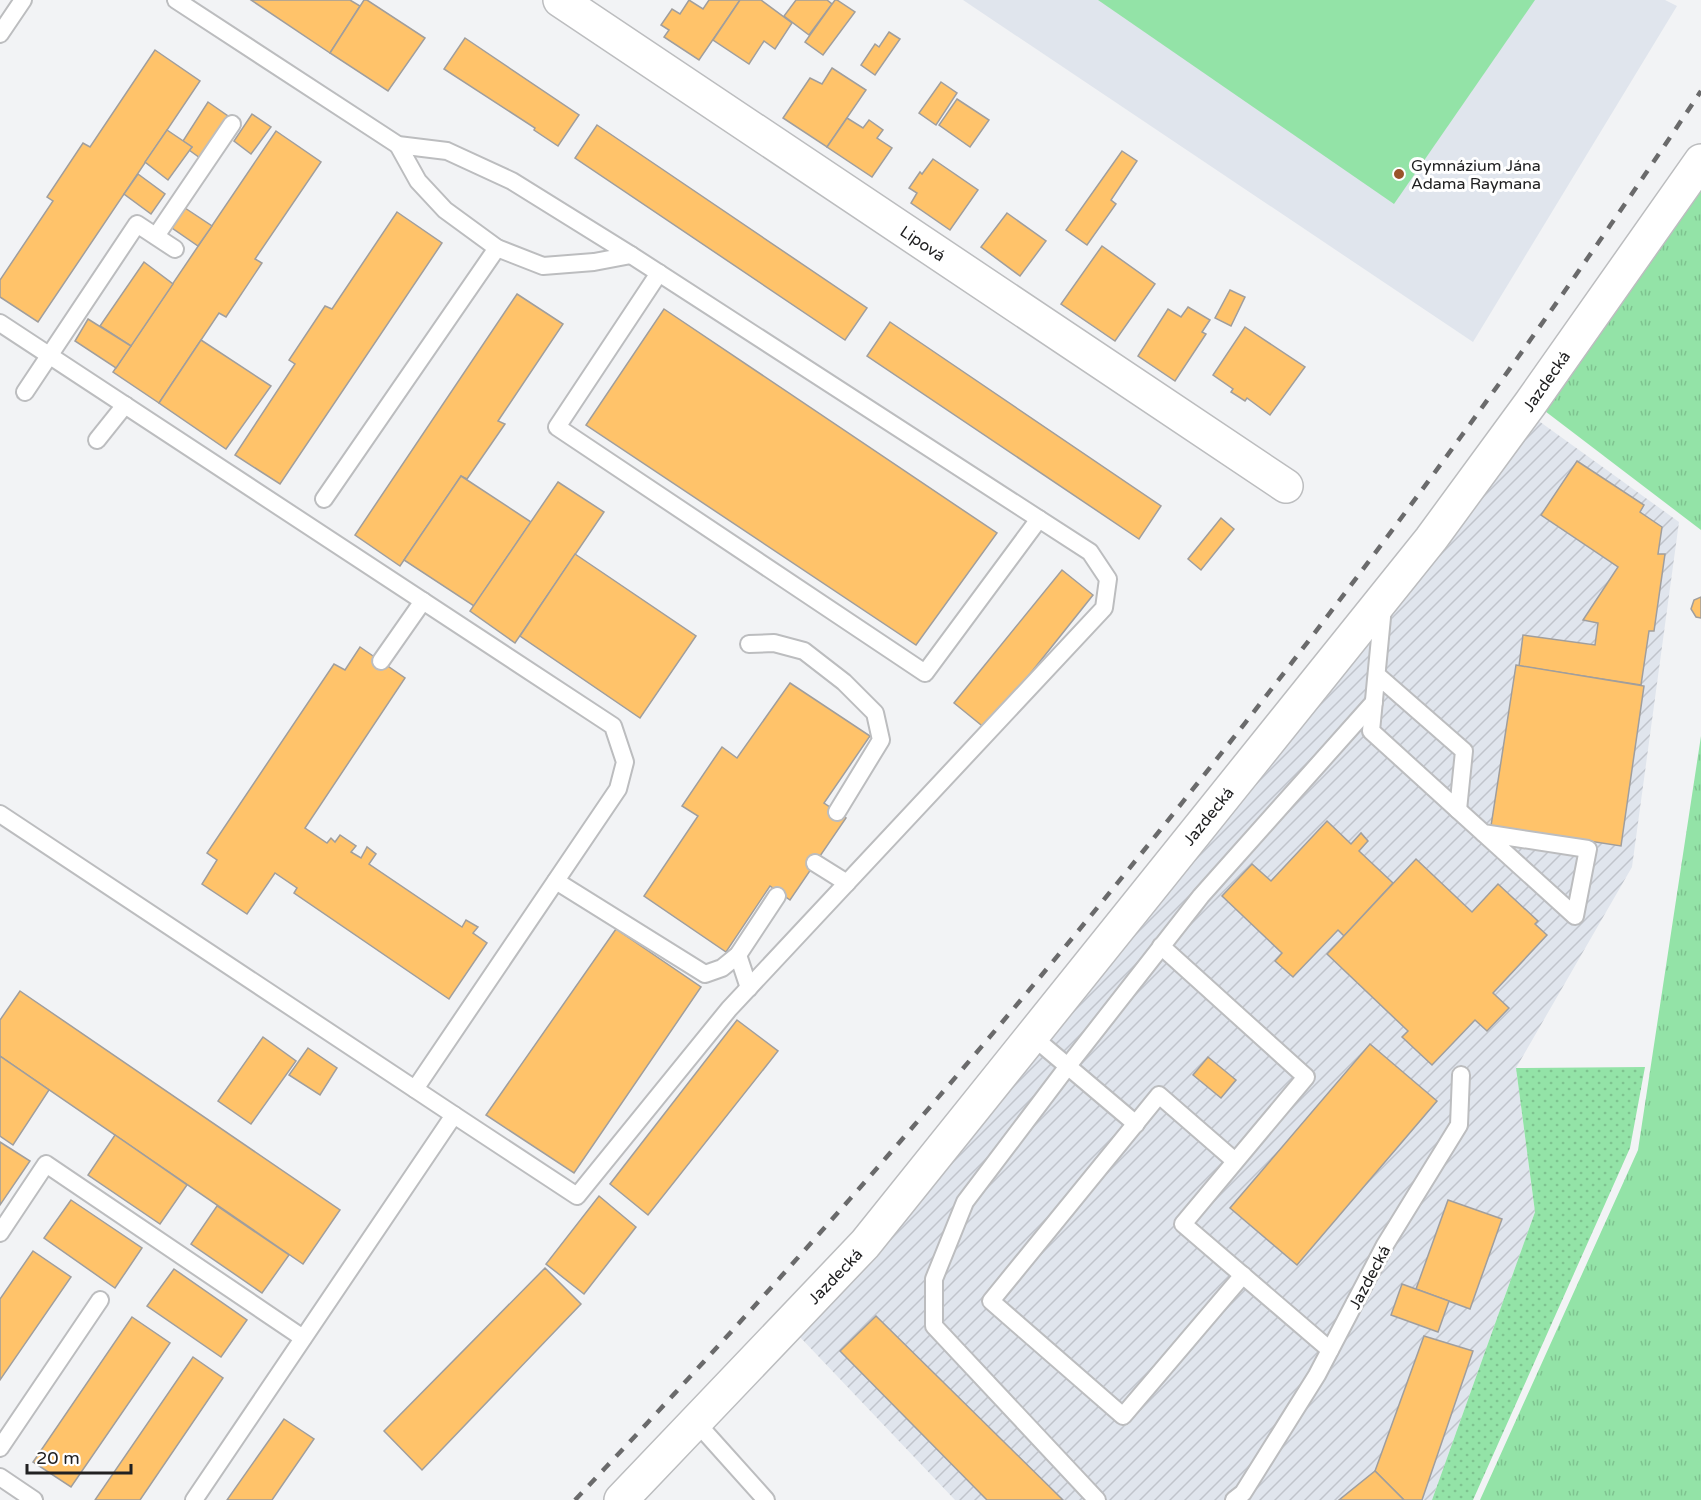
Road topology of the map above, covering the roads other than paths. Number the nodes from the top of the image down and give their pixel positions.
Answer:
1 (24, 0) edge
2 (176, 0) edge
3 (560, 0) edge
4 (0, 34) edge
5 (232, 123) dead end
6 (398, 145) junction
7 (1701, 161) edge
8 (156, 236) junction
9 (497, 248) junction
10 (175, 249) dead end
11 (631, 255) junction
12 (659, 273) junction
13 (3, 327) edge
14 (50, 356) junction
15 (25, 392) dead end
16 (125, 405) junction
17 (97, 440) dead end
18 (1286, 486) dead end
19 (324, 499) dead end
20 (1039, 519) junction
21 (1384, 597) junction
22 (423, 601) junction
23 (749, 644) dead end
24 (381, 661) dead end
25 (1377, 675) junction
26 (1374, 702) junction
27 (1458, 810) junction
28 (837, 812) dead end
29 (0, 814) edge
30 (1483, 833) junction
31 (815, 863) dead end
32 (556, 881) junction
33 (847, 883) junction
34 (777, 896) dead end
35 (1161, 946) junction
36 (738, 955) junction
37 (749, 988) junction
38 (1032, 1036) junction
39 (1068, 1066) junction
40 (1461, 1076) dead end
41 (415, 1089) junction
42 (454, 1115) junction
43 (1136, 1124) junction
44 (1235, 1161) junction
45 (0, 1233) edge
46 (1243, 1275) junction
47 (100, 1300) dead end
48 (303, 1338) junction
49 (1330, 1350) junction
50 (696, 1422) junction
51 (0, 1448) edge
52 (0, 1477) edge
53 (34, 1500) edge
54 (194, 1500) edge
55 (621, 1500) edge
56 (766, 1500) edge
57 (1097, 1500) edge
58 (1234, 1500) edge

1 - 4 lane
2 - 6 lane
3 - 18 street, Lipová
5 - 8 lane
6 - 9 lane
6 - 11 lane
7 - 21 street, Jazdecká
8 - 10 lane
8 - 14 lane
9 - 11 lane
9 - 19 lane
11 - 12 lane
12 - 20 lane
12 - 20 lane
13 - 14 lane
14 - 15 lane
14 - 16 lane
16 - 17 lane
16 - 22 lane
20 - 33 lane
21 - 25 lane
21 - 38 street, Jazdecká
22 - 24 lane
22 - 32 lane
23 - 28 lane
25 - 26 lane
25 - 27 lane
26 - 27 lane
26 - 35 lane
27 - 30 lane
29 - 41 lane
30 - 30 lane
31 - 33 lane
32 - 36 lane
32 - 41 lane
33 - 37 lane
34 - 36 lane
35 - 39 lane
35 - 44 lane
36 - 37 lane
37 - 42 lane
38 - 39 lane
38 - 50 street, Jazdecká
39 - 43 lane
39 - 57 lane
40 - 49 lane, Jazdecká
41 - 42 lane
42 - 48 lane
43 - 44 lane
43 - 46 lane
44 - 46 lane
45 - 48 lane
46 - 49 lane
47 - 51 lane
48 - 54 lane
49 - 58 lane, Jazdecká
50 - 55 street, Jazdecká
50 - 56 lane
52 - 53 lane

